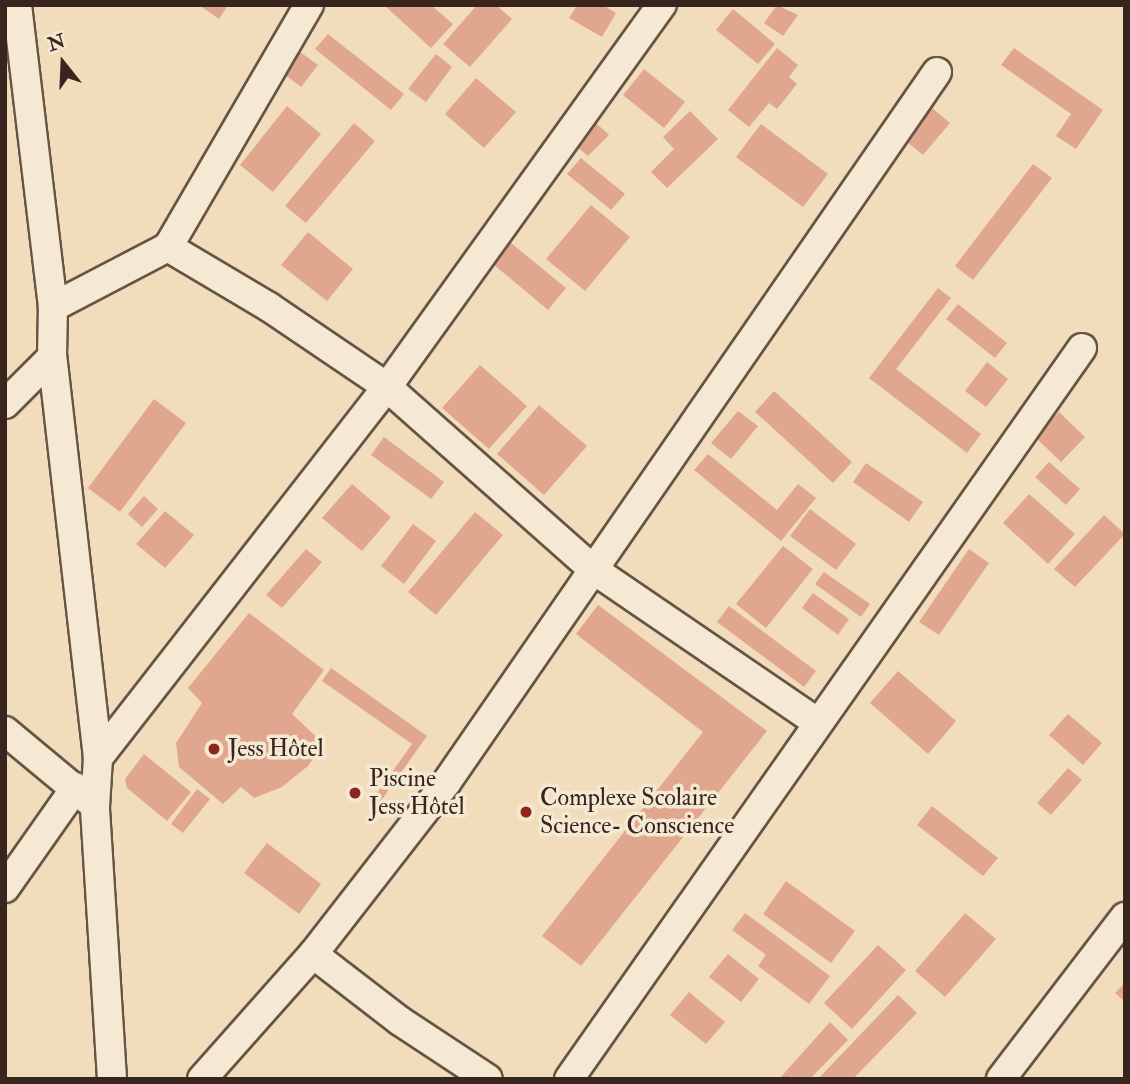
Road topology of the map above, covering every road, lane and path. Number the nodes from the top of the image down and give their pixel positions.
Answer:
1 (18, 5) edge
2 (309, 5) edge
3 (662, 5) edge
4 (937, 72) dead end
5 (168, 247) junction
6 (53, 307) junction
7 (1082, 348) dead end
8 (52, 357) junction
9 (387, 387) junction
10 (5, 404) edge
11 (594, 570) junction
12 (818, 723) junction
13 (5, 731) edge
14 (98, 758) junction
15 (86, 797) junction
16 (5, 888) edge
17 (1125, 917) edge
18 (313, 954) junction
19 (112, 1079) edge
20 (202, 1079) edge
21 (488, 1079) edge
22 (569, 1079) edge
23 (1001, 1079) edge

1 - 6 street
2 - 5 street
3 - 9 street
4 - 11 street
5 - 6 street
5 - 9 street
6 - 8 street
7 - 12 street
8 - 10 street
8 - 14 street
9 - 11 street
9 - 14 street
11 - 12 street
11 - 18 street
12 - 22 street
13 - 15 street
14 - 15 street
15 - 16 street
15 - 19 street
17 - 23 street
18 - 20 street
18 - 21 street

